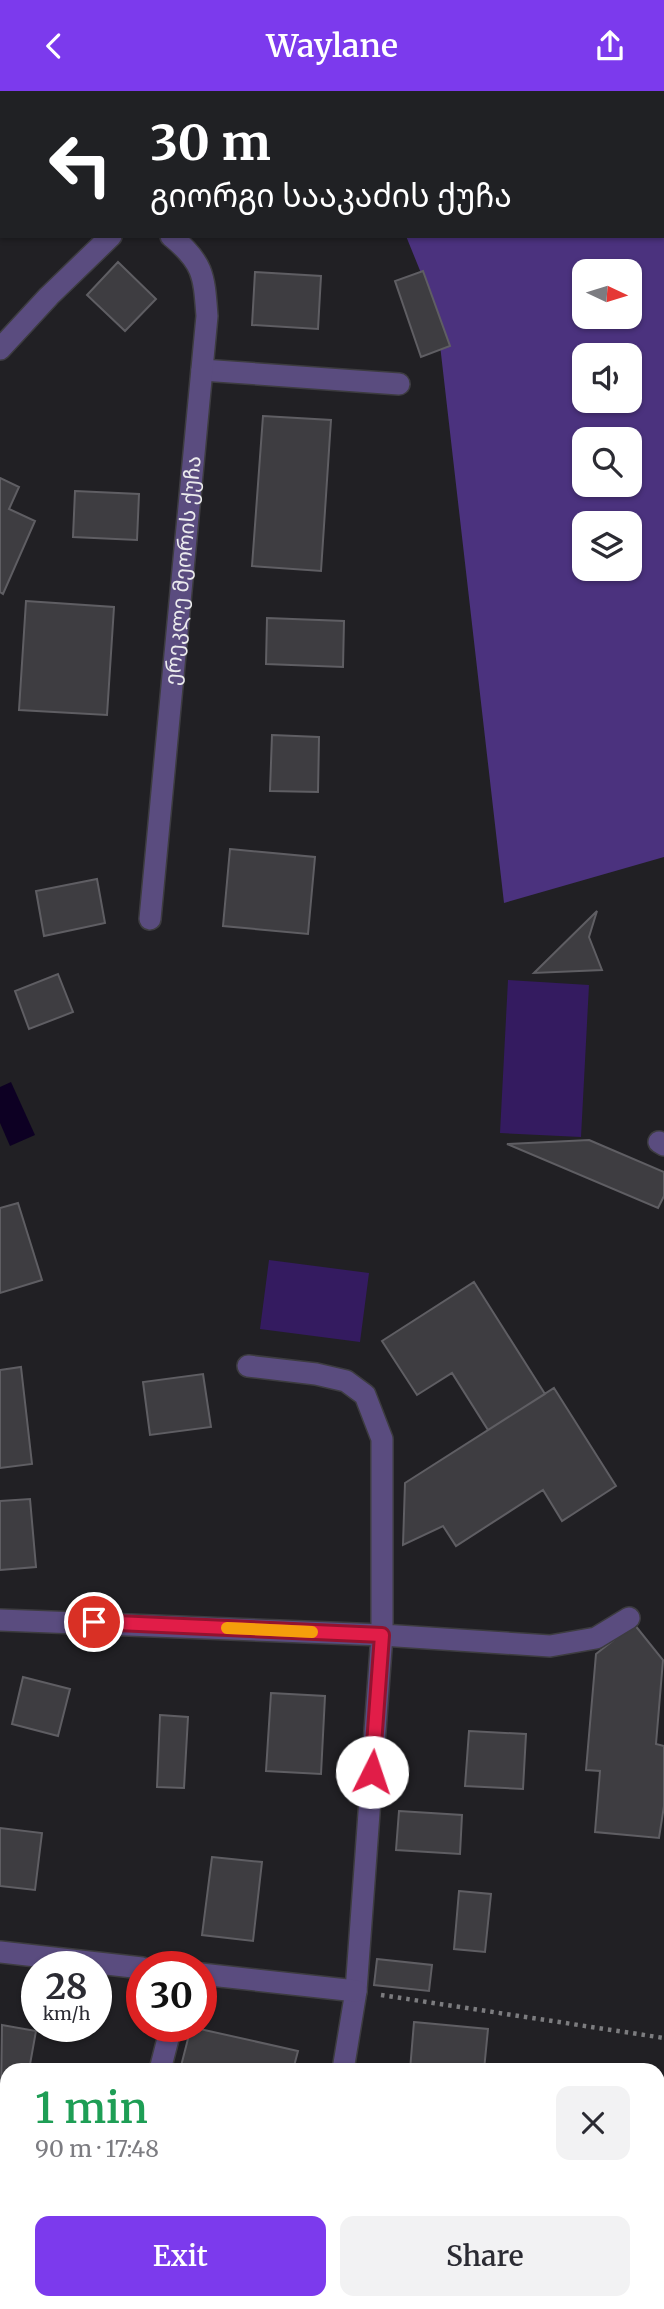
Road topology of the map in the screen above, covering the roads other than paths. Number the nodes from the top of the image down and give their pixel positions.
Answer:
1 (109, 238) edge
2 (173, 238) edge
3 (0, 349) edge
4 (202, 370) junction
5 (399, 384) dead end
6 (150, 919) dead end
7 (248, 1366) dead end
8 (629, 1618) dead end
9 (0, 1620) edge
10 (382, 1635) junction
11 (0, 1952) edge
12 (126, 1966) edge
13 (217, 1976) edge
14 (356, 1991) junction
15 (167, 2042) edge
16 (162, 2063) edge
17 (344, 2063) edge

1 - 3 street
2 - 4 street, ერეკლე მეორის ქუჩა
4 - 5 street
4 - 6 street, ერეკლე მეორის ქუჩა
7 - 10 street
8 - 10 street
9 - 10 street
10 - 14 street
11 - 12 street
13 - 14 street
14 - 17 street
15 - 16 street

